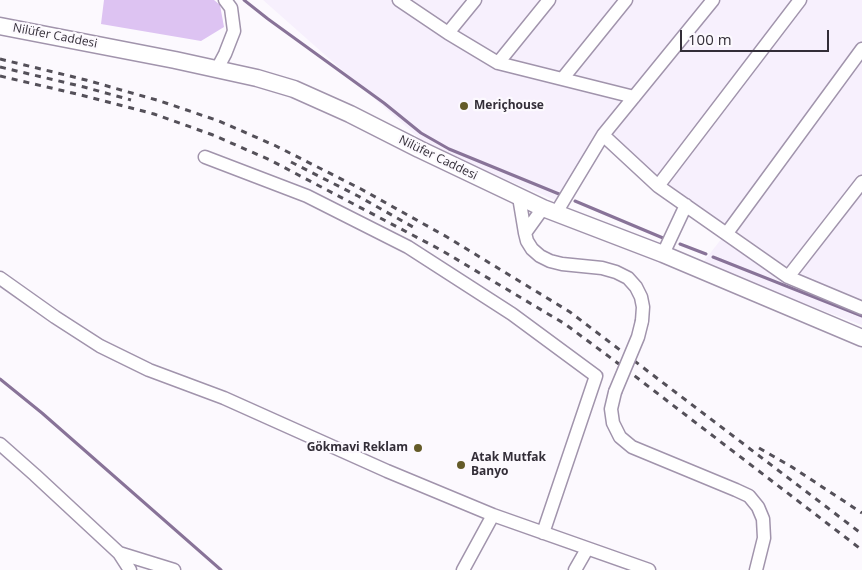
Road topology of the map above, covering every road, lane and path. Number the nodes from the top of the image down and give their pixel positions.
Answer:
1 (226, 0) edge
2 (399, 0) edge
3 (475, 0) edge
4 (549, 0) edge
5 (626, 0) edge
6 (713, 0) edge
7 (800, 0) edge
8 (0, 26) edge
9 (448, 33) junction
10 (862, 49) edge
11 (498, 63) junction
12 (217, 69) junction
13 (563, 78) junction
14 (634, 97) junction
15 (603, 135) junction
16 (205, 158) dead end
17 (862, 182) edge
18 (658, 186) junction
19 (519, 197) junction
20 (686, 205) junction
21 (550, 210) junction
22 (524, 233) junction
23 (726, 233) junction
24 (663, 254) junction
25 (788, 277) junction
26 (0, 278) edge
27 (862, 308) edge
28 (862, 338) edge
29 (0, 444) edge
30 (493, 515) junction
31 (543, 533) junction
32 (587, 549) junction
33 (119, 553) junction
34 (632, 567) edge
35 (130, 570) edge
36 (174, 570) edge
37 (463, 570) edge
38 (574, 570) edge
39 (648, 570) edge
40 (756, 570) edge

1 - 12 street
2 - 9 street
3 - 9 street
4 - 11 street
5 - 13 street
6 - 14 street
7 - 18 street
8 - 12 main road, Nilüfer Caddesi
9 - 11 street
10 - 23 street
11 - 13 street
12 - 19 main road, Nilüfer Caddesi
13 - 14 street
14 - 15 street
15 - 18 street
15 - 21 street
16 - 31 street
17 - 25 street
18 - 20 street
19 - 21 main road, Nilüfer Caddesi
19 - 22 street
20 - 23 street
20 - 24 street
21 - 22 street
21 - 24 main road, Nilüfer Caddesi
22 - 40 street, bridge
23 - 25 street
24 - 28 main road, Nilüfer Caddesi
25 - 27 street
26 - 30 street
29 - 33 street
30 - 31 street
30 - 37 street
31 - 32 street
32 - 34 street
32 - 38 street
33 - 35 street
33 - 36 street
34 - 39 street

